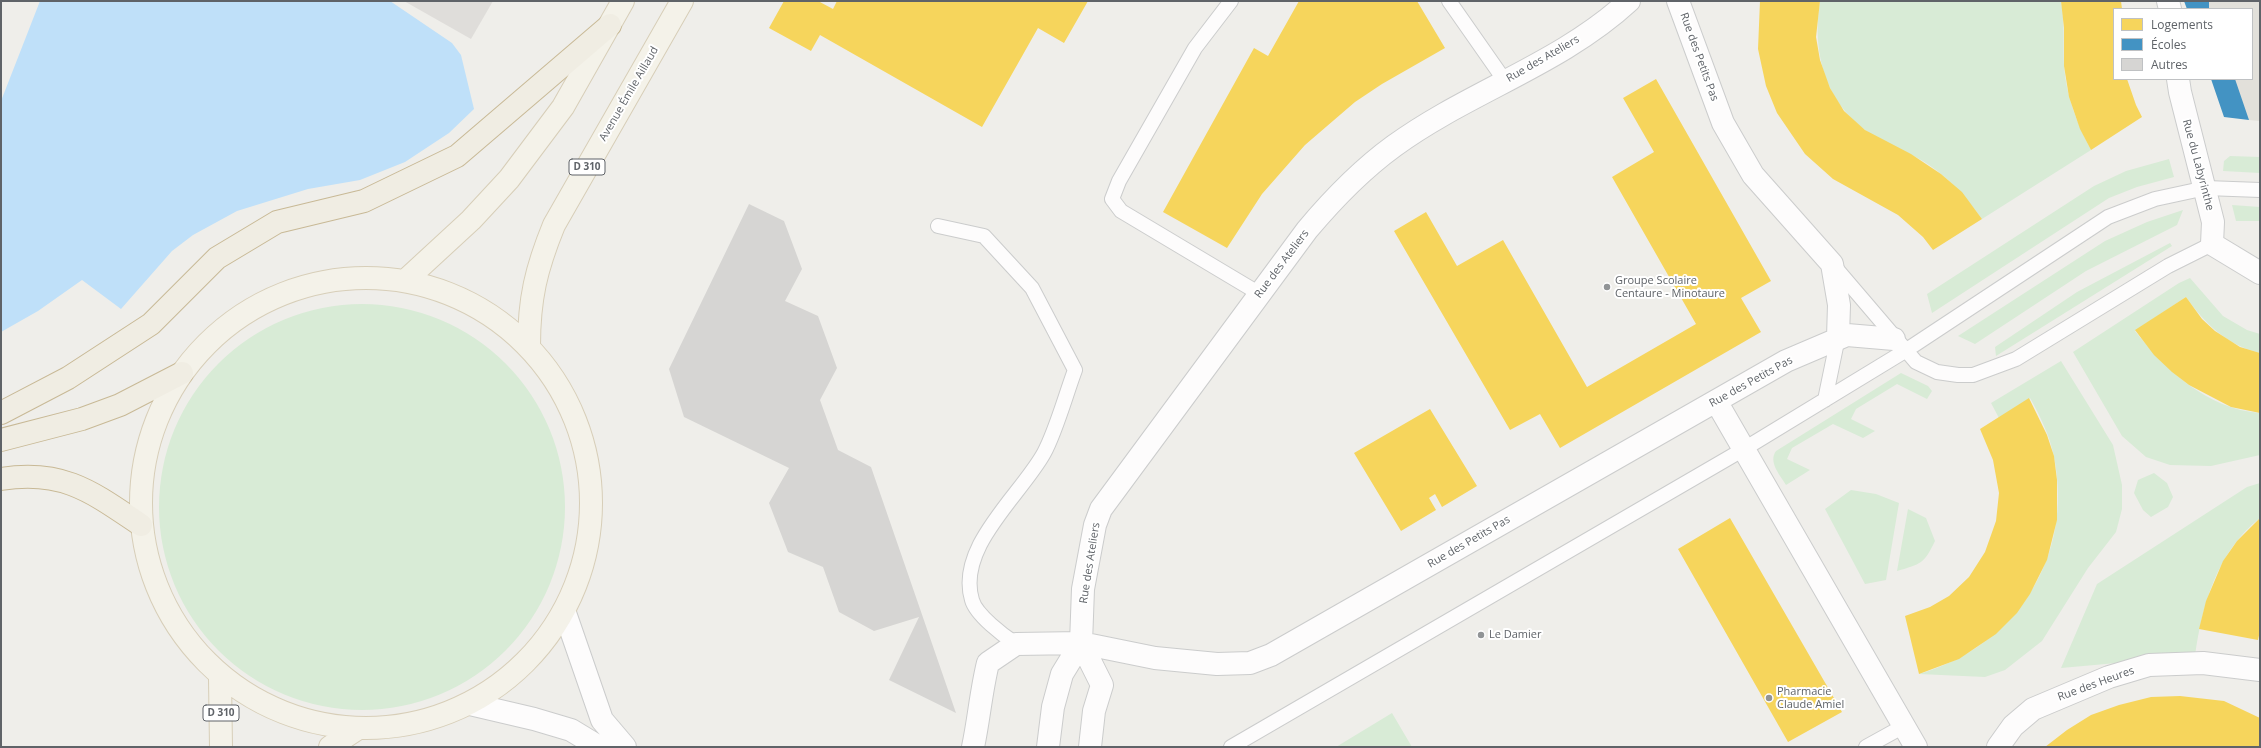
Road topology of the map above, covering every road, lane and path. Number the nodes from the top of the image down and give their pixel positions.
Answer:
1 (623, 1) edge
2 (682, 1) edge
3 (1231, 1) edge
4 (1448, 1) edge
5 (1630, 1) edge
6 (1678, 1) edge
7 (610, 25) junction
8 (2178, 80) edge
9 (1505, 81) junction
10 (2206, 188) junction
11 (2260, 190) edge
12 (938, 226) dead end
13 (2212, 244) junction
14 (1832, 264) junction
15 (2260, 273) edge
16 (407, 279) junction
17 (1260, 294) junction
18 (1838, 337) junction
19 (1899, 345) junction
20 (529, 346) junction
21 (182, 373) junction
22 (1824, 400) junction
23 (1716, 401) junction
24 (1, 413) edge
25 (1, 440) edge
26 (1744, 449) junction
27 (1, 479) edge
28 (141, 525) junction
29 (565, 614) junction
30 (1081, 643) junction
31 (1016, 644) junction
32 (2260, 670) edge
33 (220, 679) junction
34 (470, 704) junction
35 (1904, 726) junction
36 (357, 729) junction
37 (221, 747) edge
38 (330, 747) edge
39 (599, 747) edge
40 (626, 747) edge
41 (973, 747) edge
42 (1048, 747) edge
43 (1090, 747) edge
44 (1231, 747) edge
45 (1866, 747) edge
46 (1916, 747) edge
47 (1998, 747) edge

1 - 7 main road
2 - 20 main road, Avenue Émile Aillaud / D 310
3 - 17 lane
4 - 9 lane
5 - 9 street, Rue des Ateliers
6 - 14 street, Rue des Petits Pas
7 - 16 main road
7 - 24 highway
8 - 10 street, Rue du Labyrinthe
9 - 17 street, Rue des Ateliers
10 - 11 lane
10 - 13 street, Rue du Labyrinthe
10 - 19 lane
12 - 31 lane
13 - 15 street
13 - 19 lane
14 - 18 street
14 - 19 lane
16 - 20 main road
16 - 21 main road
17 - 30 street, Rue des Ateliers
18 - 19 street, Rue des Petits Pas
18 - 22 lane
18 - 23 street, Rue des Petits Pas
19 - 22 lane
20 - 29 main road
21 - 25 highway
21 - 28 main road
22 - 26 lane
23 - 26 street
23 - 30 street, Rue des Petits Pas
26 - 35 street
26 - 44 lane
27 - 28 highway
28 - 33 main road
29 - 34 main road
29 - 40 street
30 - 31 street, Rue des Petits Pas
30 - 42 street
30 - 43 street
31 - 41 street
32 - 47 street, Rue des Heures
33 - 36 main road
33 - 37 main road, D 310
34 - 36 main road
34 - 39 street
35 - 45 lane
35 - 46 street
36 - 38 main road

